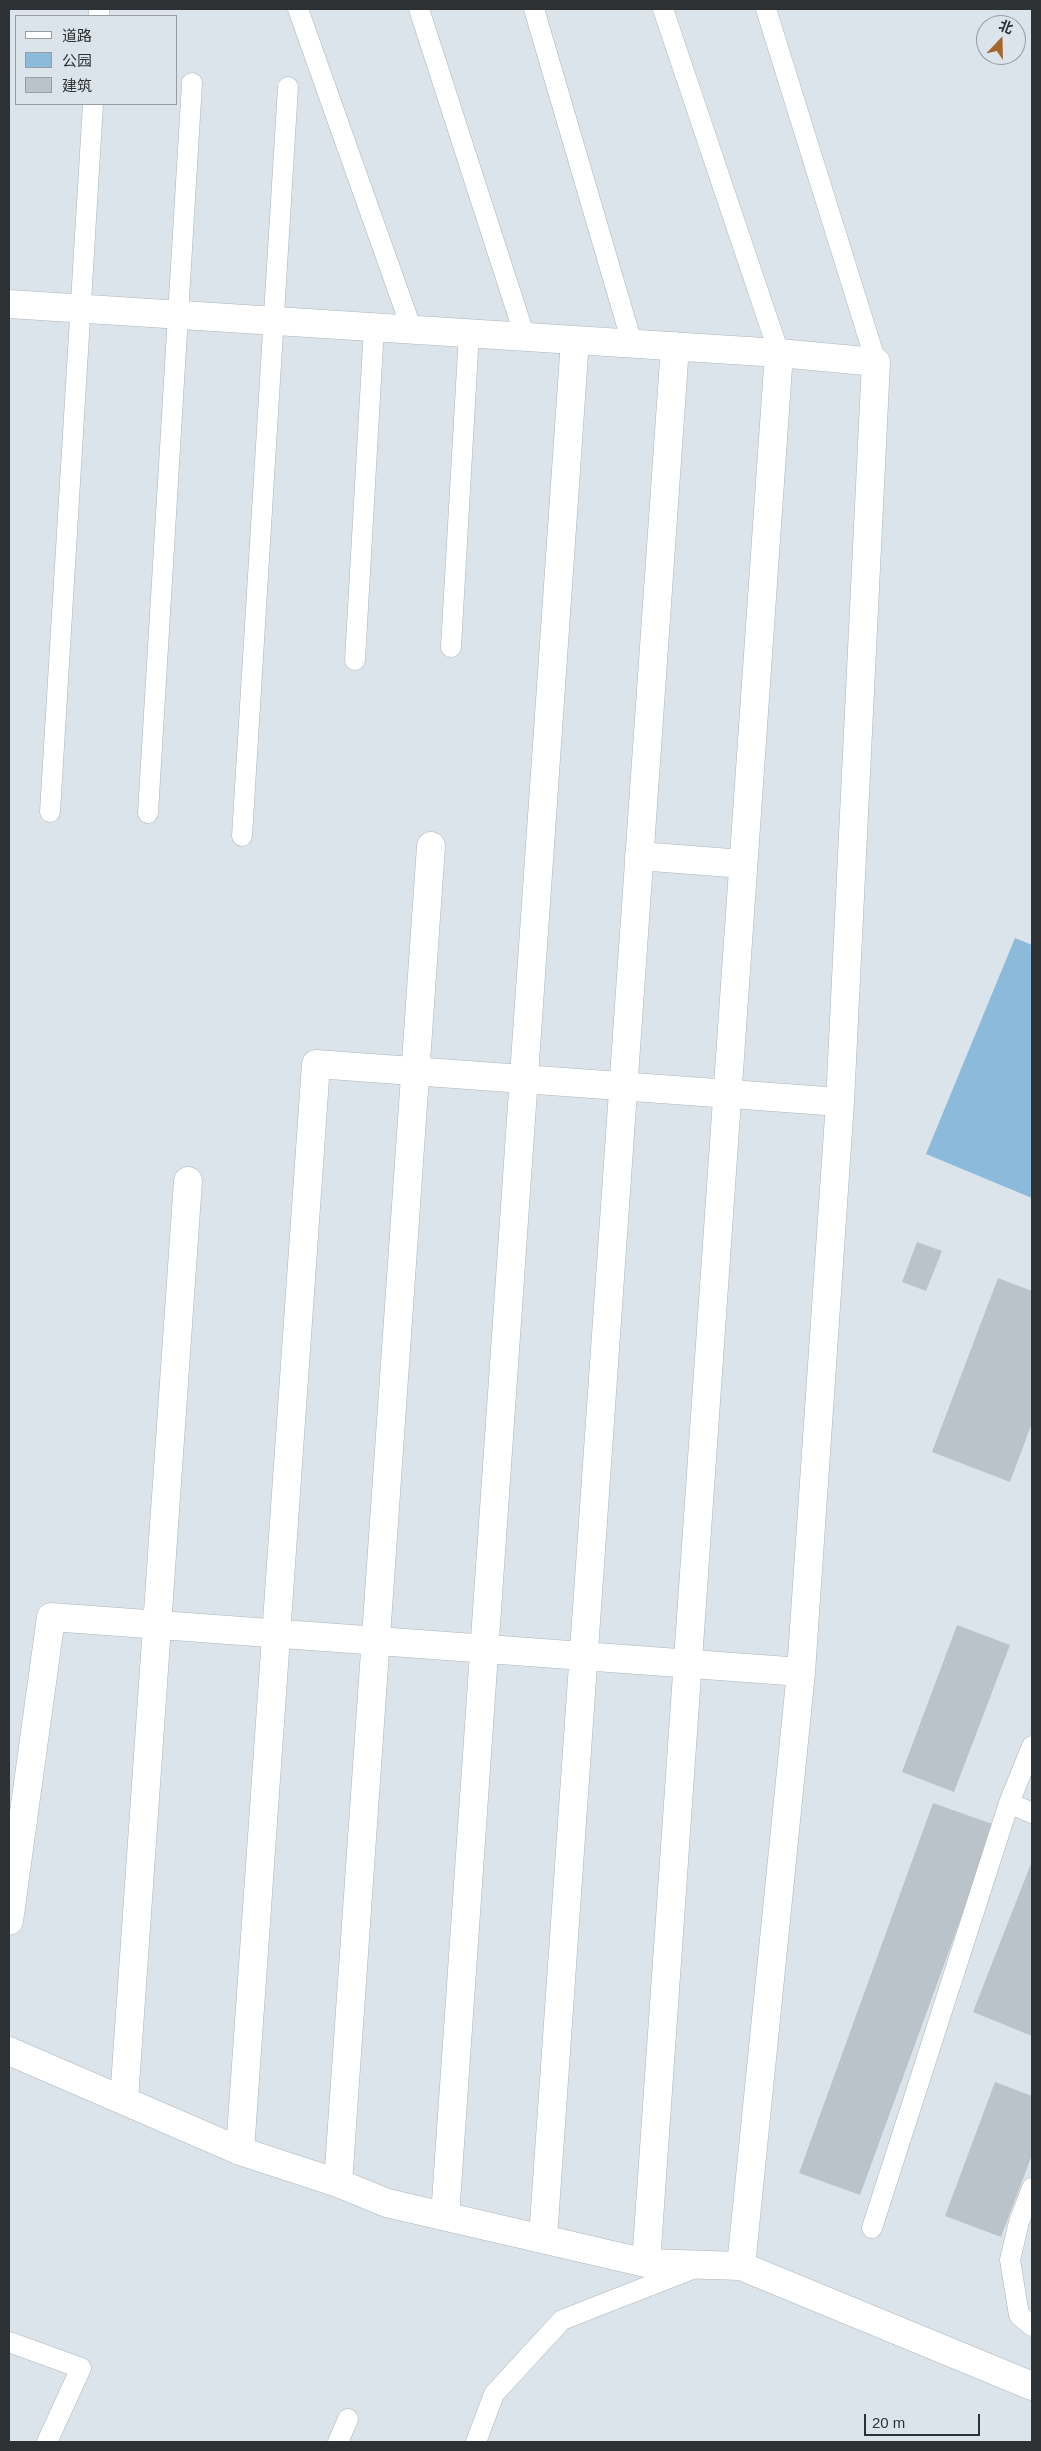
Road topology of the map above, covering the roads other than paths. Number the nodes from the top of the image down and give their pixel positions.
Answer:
1 (298, 9) edge
2 (419, 9) edge
3 (534, 9) edge
4 (663, 9) edge
5 (766, 9) edge
6 (192, 83) dead end
7 (288, 87) dead end
8 (93, 105) edge
9 (9, 304) edge
10 (81, 308) junction
11 (178, 314) junction
12 (274, 320) junction
13 (374, 327) junction
14 (412, 330) junction
15 (469, 333) junction
16 (525, 337) junction
17 (575, 340) junction
18 (632, 343) junction
19 (675, 346) junction
20 (779, 353) junction
21 (876, 362) junction
22 (450, 646) dead end
23 (354, 660) dead end
24 (50, 812) dead end
25 (148, 813) dead end
26 (242, 836) dead end
27 (431, 846) dead end
28 (639, 856) junction
29 (743, 864) junction
30 (415, 1071) junction
31 (524, 1079) junction
32 (623, 1086) junction
33 (727, 1094) junction
34 (840, 1102) junction
35 (188, 1181) dead end
36 (157, 1625) junction
37 (276, 1634) junction
38 (375, 1641) junction
39 (484, 1649) junction
40 (584, 1656) junction
41 (687, 1664) junction
42 (801, 1672) junction
43 (1032, 1746) edge
44 (1009, 1803) junction
45 (1032, 1813) edge
46 (9, 1921) edge
47 (9, 2050) edge
48 (124, 2100) junction
49 (240, 2152) junction
50 (338, 2183) junction
51 (1032, 2188) edge
52 (445, 2216) junction
53 (872, 2228) dead end
54 (543, 2238) junction
55 (646, 2264) junction
56 (704, 2264) junction
57 (741, 2266) junction
58 (1032, 2326) edge
59 (9, 2342) edge
60 (1032, 2386) edge
61 (348, 2419) dead end
62 (47, 2442) edge
63 (338, 2442) edge
64 (476, 2442) edge

1 - 14 lane
2 - 16 lane
3 - 18 lane
4 - 20 lane
5 - 21 lane
6 - 11 lane
7 - 12 lane
8 - 10 lane
9 - 10 street
10 - 11 street
10 - 24 lane
11 - 12 street
11 - 25 lane
12 - 13 street
12 - 26 lane
13 - 14 street
13 - 23 lane
14 - 15 street
15 - 16 street
15 - 22 lane
16 - 17 street
17 - 18 street
17 - 31 street
18 - 19 street
19 - 20 street
19 - 28 street
20 - 21 street
20 - 29 street
21 - 34 street
27 - 30 street
28 - 29 street
28 - 32 street
29 - 33 street
30 - 31 street
30 - 37 street
30 - 38 street
31 - 32 street
31 - 39 street
32 - 33 street
32 - 40 street
33 - 34 street
33 - 41 street
34 - 42 street
35 - 36 street
36 - 37 street
36 - 46 street
36 - 48 street
37 - 38 street
37 - 49 street
38 - 39 street
38 - 50 street
39 - 40 street
39 - 52 street
40 - 41 street
40 - 54 street
41 - 42 street
41 - 55 street
42 - 57 street
43 - 44 lane
44 - 45 lane
44 - 53 lane
47 - 48 street
48 - 49 street
49 - 50 street
50 - 52 street
51 - 58 lane
52 - 54 street
54 - 55 street
55 - 56 street
56 - 57 street
56 - 64 lane
57 - 60 street
59 - 62 lane
61 - 63 lane

